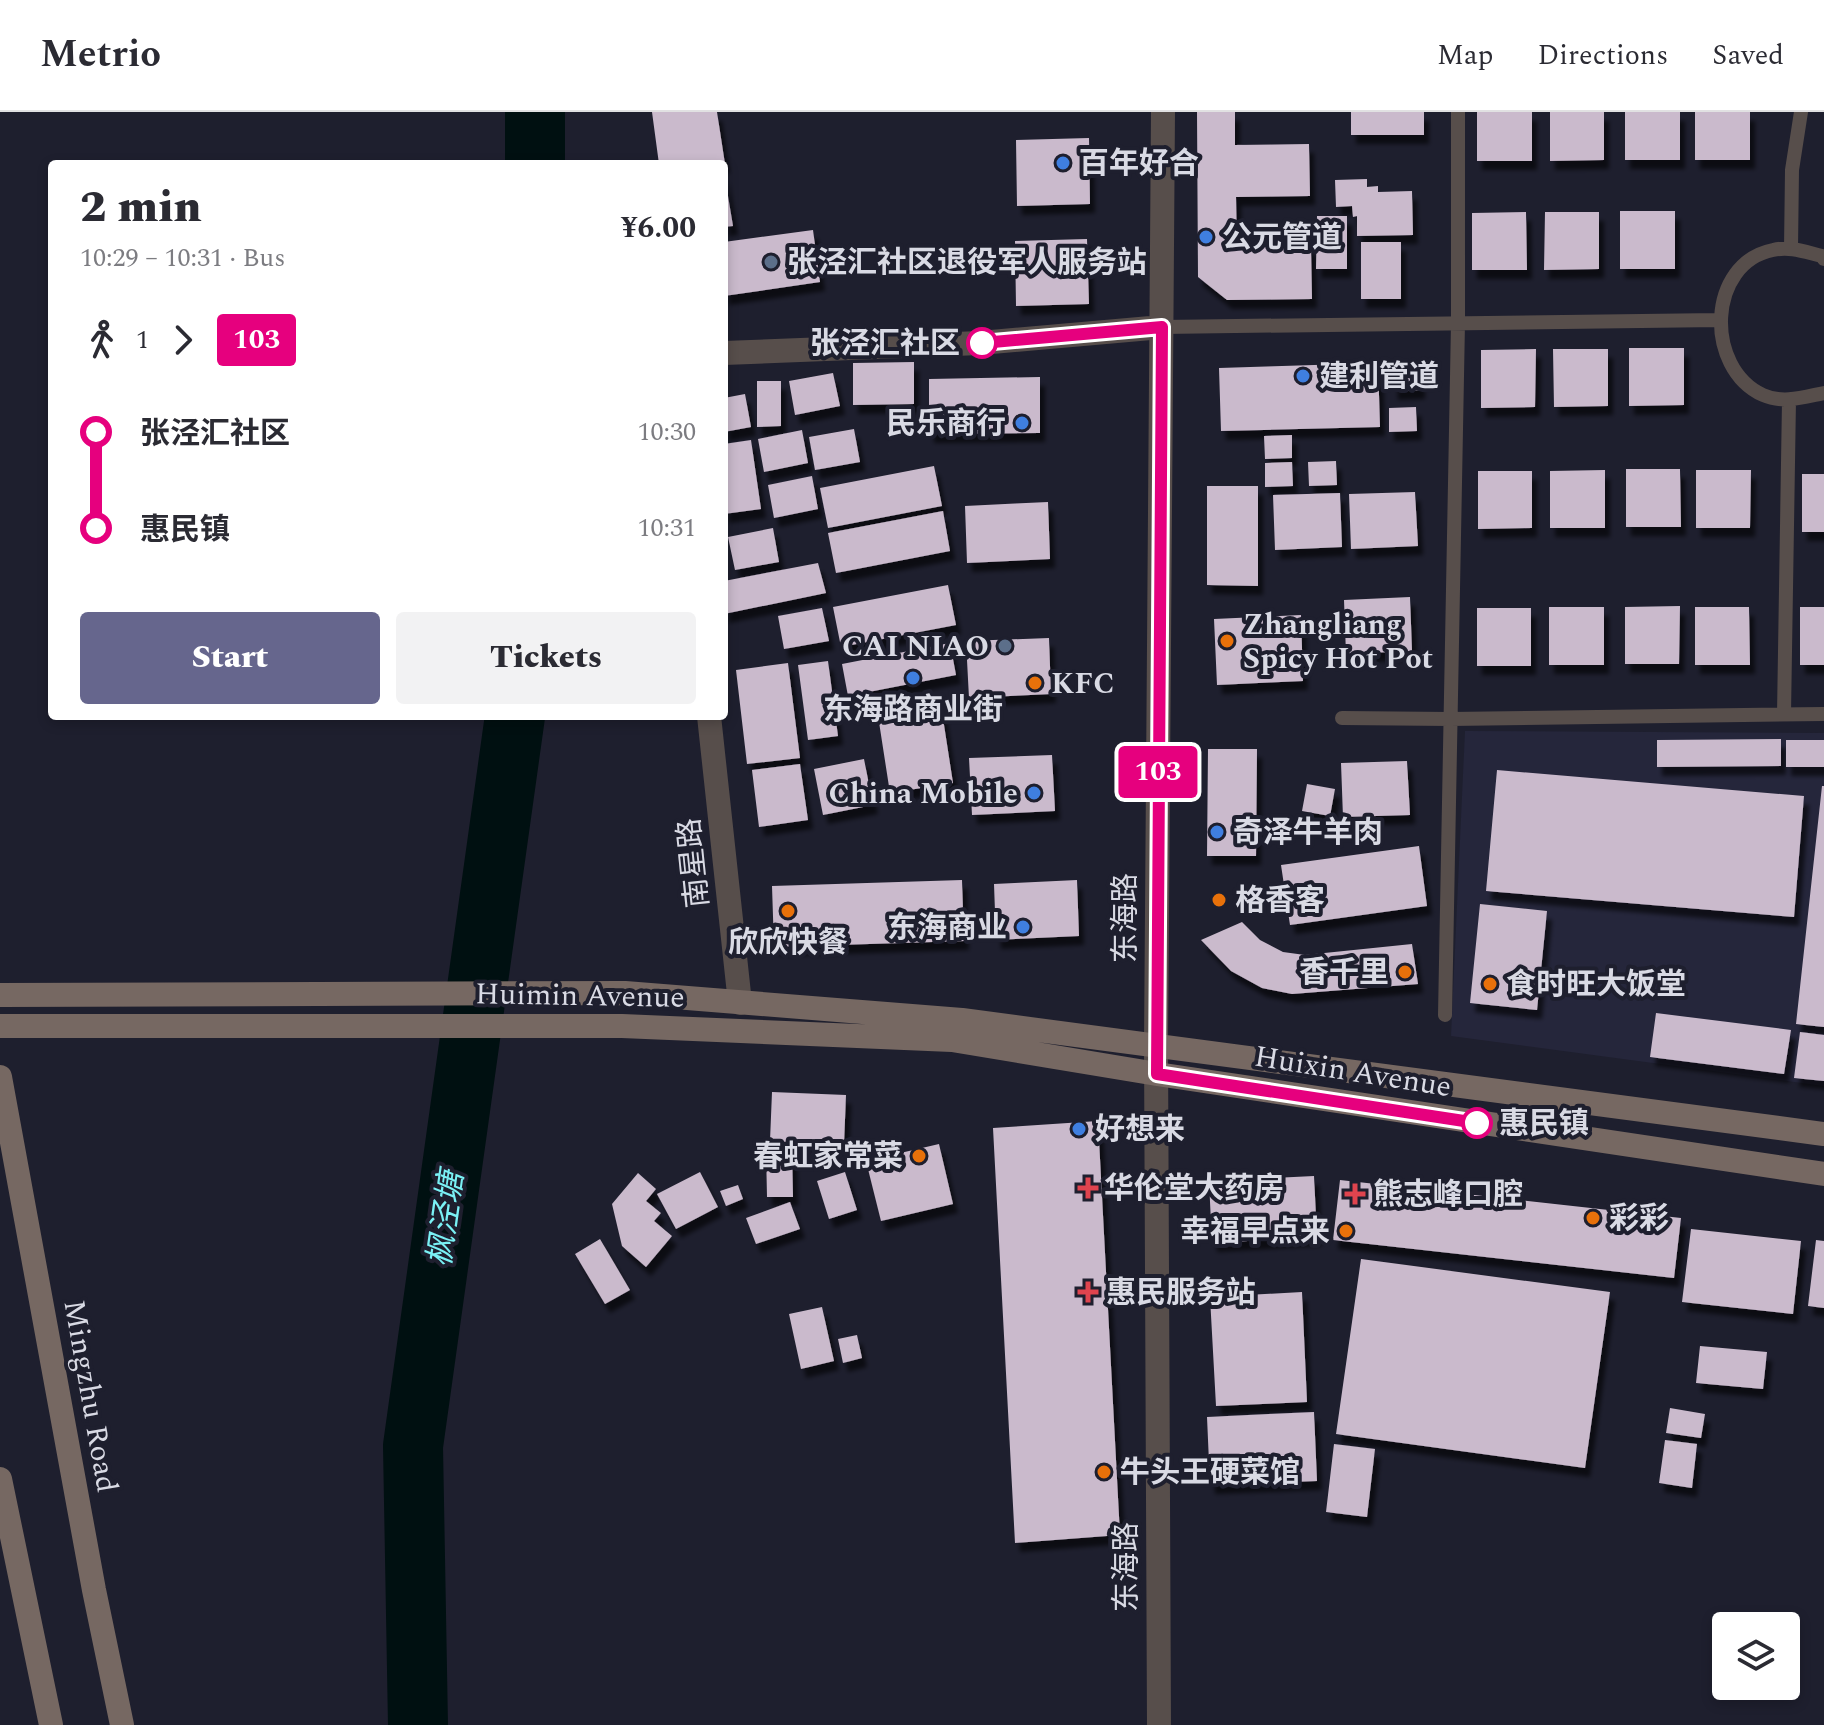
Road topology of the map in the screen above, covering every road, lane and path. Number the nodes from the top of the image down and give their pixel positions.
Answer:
1 (1163, 112) edge
2 (1458, 112) edge
3 (1801, 112) edge
4 (1791, 248) junction
5 (1824, 259) edge
6 (1719, 320) junction
7 (1458, 323) junction
8 (1162, 327) junction
9 (728, 353) edge
10 (1824, 393) edge
11 (1789, 400) junction
12 (1784, 714) junction
13 (1824, 714) edge
14 (1342, 718) dead end
15 (1450, 719) junction
16 (709, 720) edge
17 (0, 995) edge
18 (740, 1003) junction
19 (1445, 1015) dead end
20 (0, 1026) edge
21 (1156, 1045) junction
22 (1157, 1074) junction
23 (0, 1077) edge
24 (1824, 1134) edge
25 (1824, 1174) edge
26 (0, 1479) edge
27 (51, 1725) edge
28 (122, 1725) edge
29 (1159, 1725) edge

1 - 8 street, 东海路
2 - 7 lane
3 - 4 lane
4 - 5 lane
4 - 6 lane
6 - 7 lane
6 - 11 lane
7 - 8 lane
7 - 15 lane
8 - 9 street
8 - 21 street, 东海路
10 - 11 lane
11 - 12 lane
12 - 13 lane
12 - 15 lane
14 - 15 lane
15 - 19 lane
16 - 18 street, 南星路
17 - 18 main road, Huimin Avenue
18 - 21 main road, Huimin Avenue
20 - 22 main road, Huimin Avenue
21 - 22 street, 东海路
21 - 24 main road, Huixin Avenue
22 - 25 main road, Huixin Avenue
22 - 29 street, 东海路
23 - 28 main road, Mingzhu Road
26 - 27 main road

